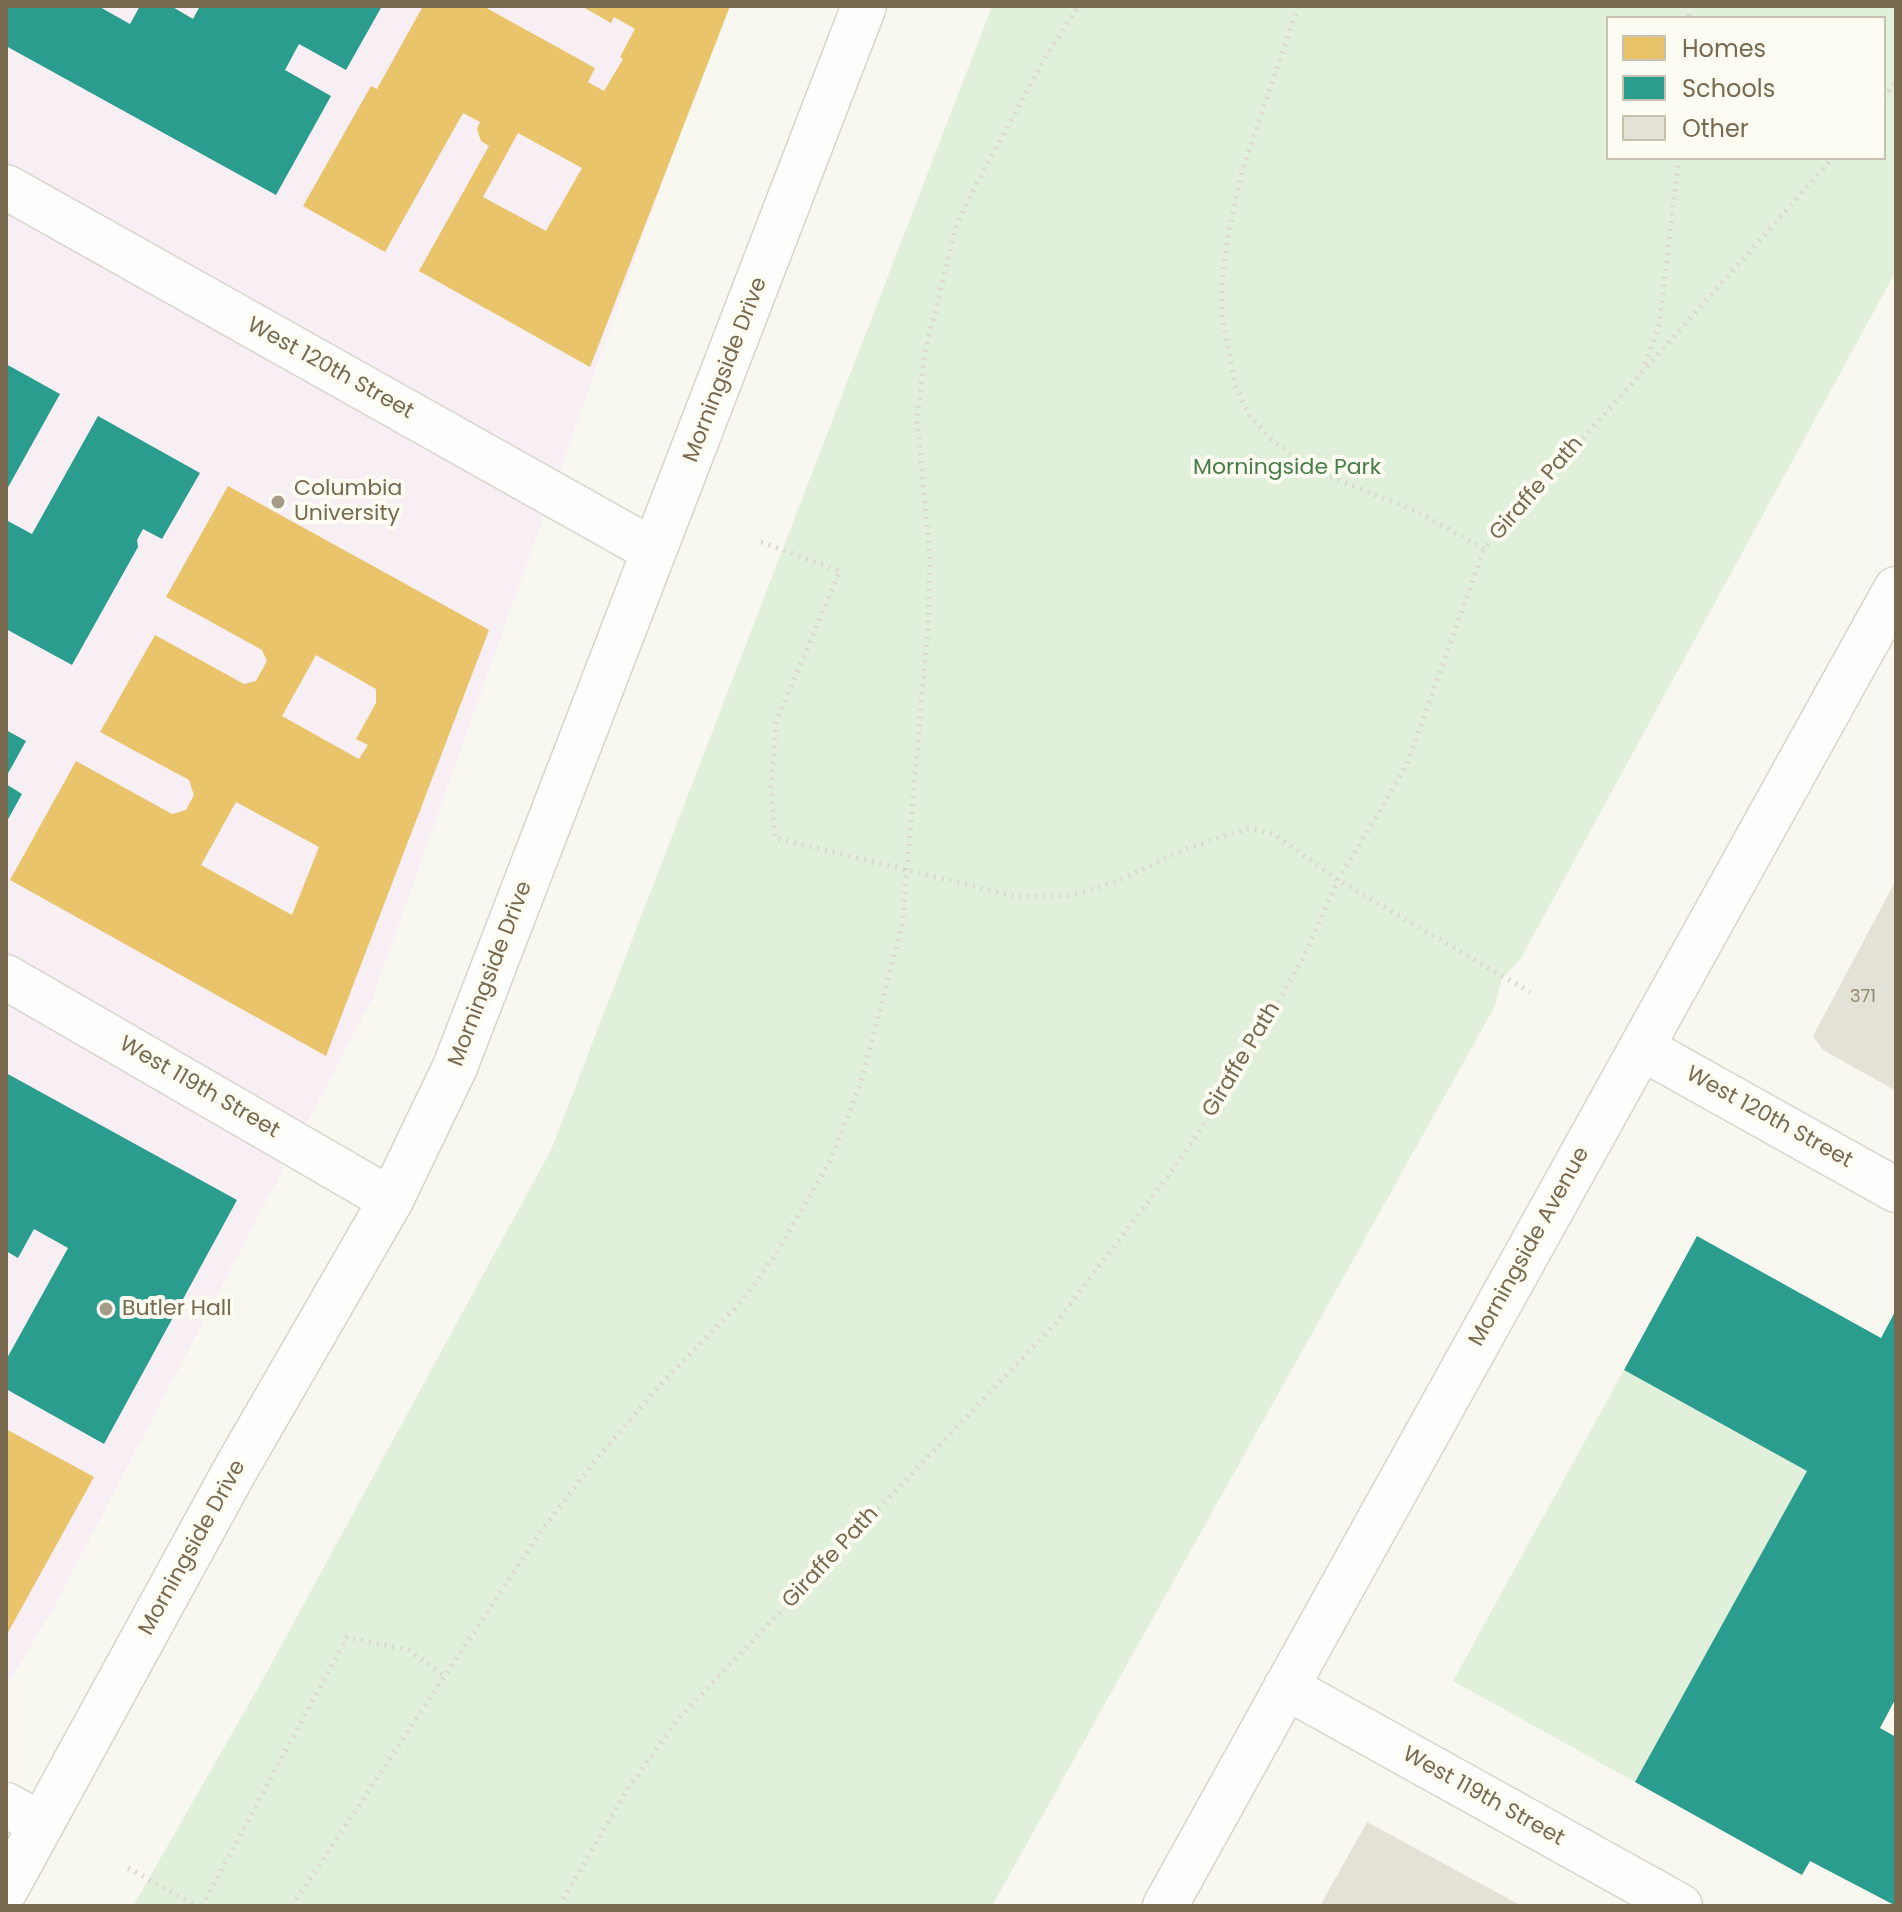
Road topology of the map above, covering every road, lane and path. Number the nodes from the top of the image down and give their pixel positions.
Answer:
1 (864, 6) edge
2 (1079, 6) edge
3 (1298, 6) edge
4 (1679, 160) edge
5 (1831, 160) edge
6 (6, 187) edge
7 (1643, 369) junction
8 (761, 542) dead end
9 (1484, 549) junction
10 (654, 551) junction
11 (1896, 589) edge
12 (907, 871) junction
13 (1338, 880) junction
14 (6, 977) edge
15 (1530, 992) dead end
16 (1642, 1048) junction
17 (1896, 1190) edge
18 (391, 1200) junction
19 (443, 1675) junction
20 (1286, 1687) junction
21 (23, 1814) edge
22 (128, 1868) dead end
23 (6, 1889) edge
24 (200, 1906) edge
25 (292, 1906) edge
26 (559, 1906) edge
27 (1165, 1906) edge
28 (1680, 1906) edge

1 - 10 street, Morningside Drive
2 - 12 path
3 - 9 path
4 - 7 path
5 - 7 path, Giraffe Path
6 - 10 street, West 120th Street
7 - 9 path, Giraffe Path
8 - 12 path
9 - 13 path, Giraffe Path
10 - 18 street, Morningside Drive
11 - 16 street, Morningside Avenue
12 - 13 path
12 - 19 path
13 - 15 path
13 - 26 path, Giraffe Path
14 - 18 street, West 119th Street
16 - 17 street, West 120th Street
16 - 20 street, Morningside Avenue
18 - 21 street, Morningside Drive
19 - 24 path
19 - 25 path
20 - 27 street, Morningside Avenue
20 - 28 street, West 119th Street
21 - 23 street, Morningside Drive
22 - 24 path

